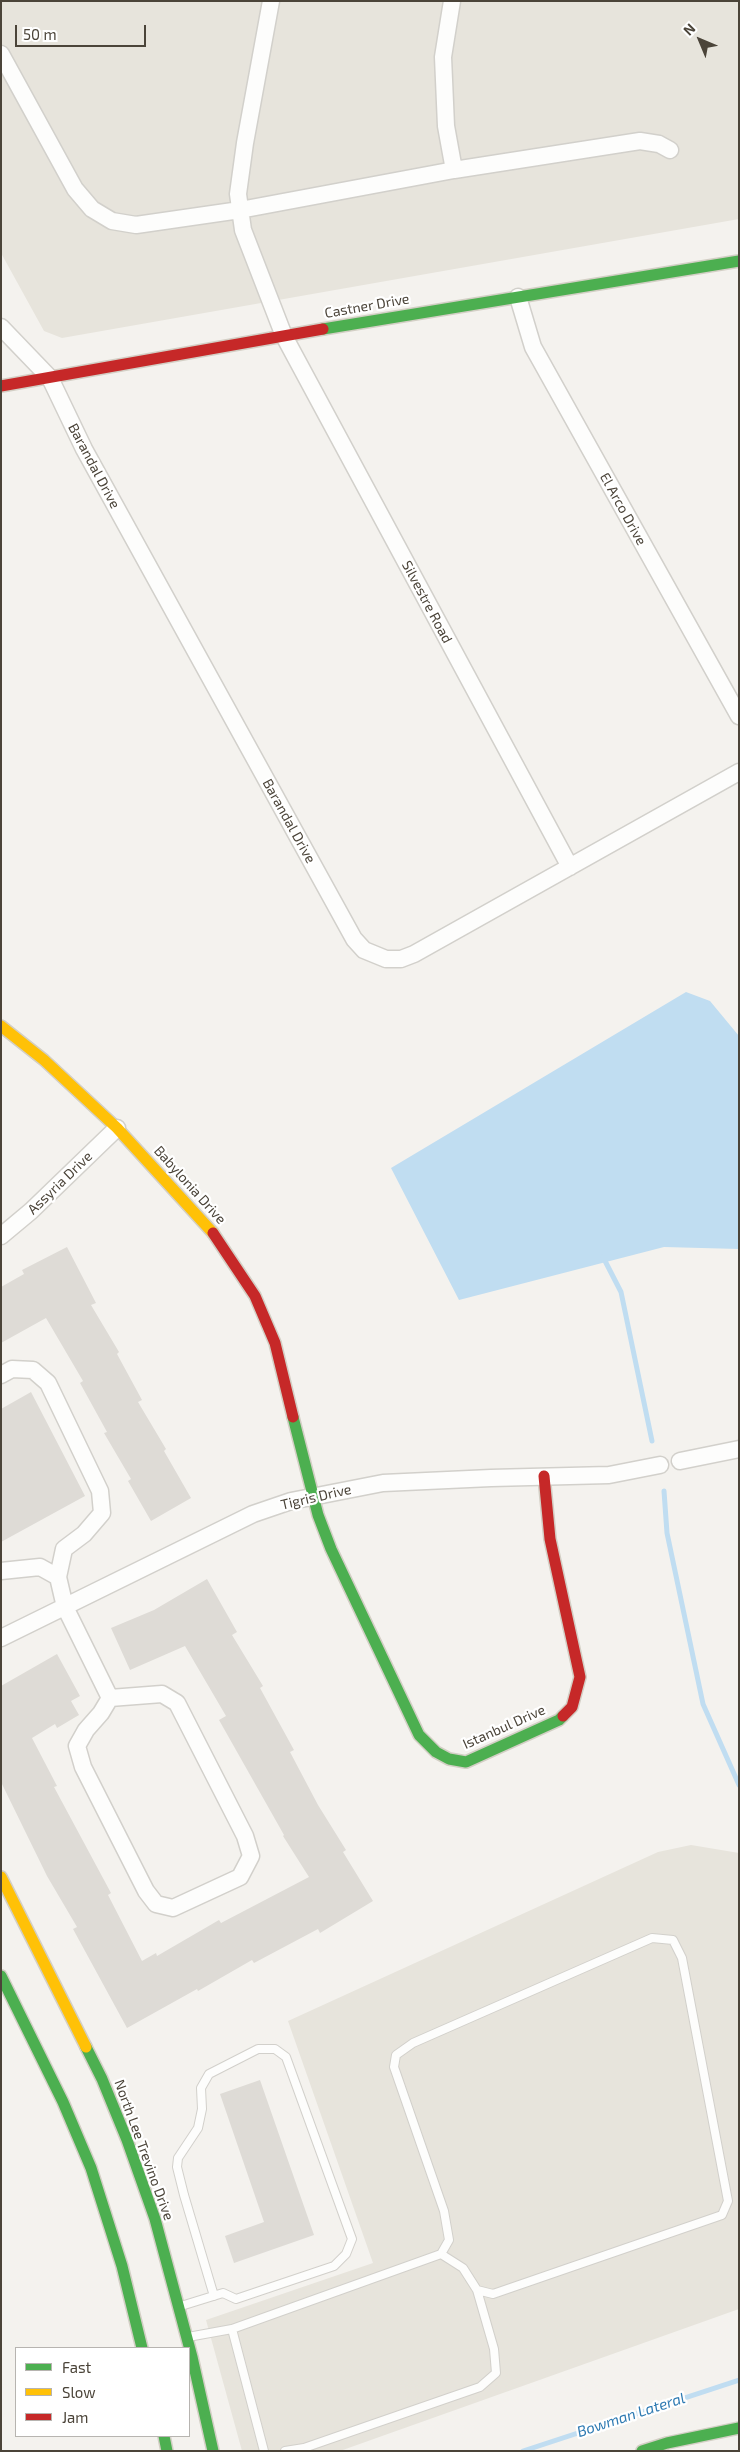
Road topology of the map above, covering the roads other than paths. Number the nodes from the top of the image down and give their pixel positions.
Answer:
1 (271, 1) edge
2 (452, 1) edge
3 (1, 54) edge
4 (670, 150) dead end
5 (454, 170) junction
6 (240, 210) junction
7 (739, 261) edge
8 (518, 297) junction
9 (1, 327) edge
10 (284, 336) junction
11 (50, 378) junction
12 (1, 386) edge
13 (739, 716) edge
14 (739, 772) edge
15 (570, 867) junction
16 (1, 1026) edge
17 (117, 1128) junction
18 (1, 1236) edge
19 (1, 1375) edge
20 (739, 1449) edge
21 (680, 1461) dead end
22 (660, 1465) dead end
23 (544, 1476) junction
24 (314, 1496) junction
25 (1, 1570) edge
26 (58, 1577) junction
27 (65, 1607) junction
28 (1, 1638) edge
29 (110, 1698) junction
30 (1, 1877) edge
31 (1, 1976) edge
32 (441, 2254) junction
33 (478, 2290) junction
34 (214, 2296) junction
35 (179, 2307) junction
36 (232, 2329) junction
37 (187, 2337) junction
38 (142, 2347) edge
39 (189, 2347) edge
40 (190, 2350) edge
41 (739, 2428) edge
42 (164, 2437) edge
43 (167, 2451) edge
44 (213, 2451) edge
45 (264, 2451) edge
46 (285, 2451) edge
47 (642, 2451) edge

1 - 6 street, Silvestre Road
2 - 5 street
3 - 6 street
4 - 5 street
5 - 6 street
6 - 10 street, Silvestre Road
7 - 8 street, Castner Drive
8 - 10 street, Castner Drive
8 - 13 street, El Arco Drive
9 - 11 street, Barandal Drive
10 - 11 street, Castner Drive
10 - 15 street, Silvestre Road
11 - 12 street, Castner Drive
11 - 15 street, Barandal Drive
14 - 15 street, Barandal Drive
16 - 17 street, Babylonia Drive
17 - 18 street, Assyria Drive
17 - 24 street, Babylonia Drive
19 - 26 street
20 - 21 street
22 - 23 street, Tigris Drive
23 - 24 street, Tigris Drive
23 - 24 street, Istanbul Drive
24 - 27 street, Tigris Drive
25 - 26 street
26 - 27 street
27 - 28 street, Tigris Drive
27 - 29 street
29 - 29 street
30 - 35 street, North Lee Trevino Drive
31 - 38 street
32 - 33 lane
32 - 33 lane
32 - 36 lane
33 - 46 lane
34 - 34 lane
34 - 35 lane
35 - 37 street, North Lee Trevino Drive
36 - 37 lane
36 - 45 lane
37 - 39 street, North Lee Trevino Drive
40 - 44 street, North Lee Trevino Drive
41 - 47 street
42 - 43 street

